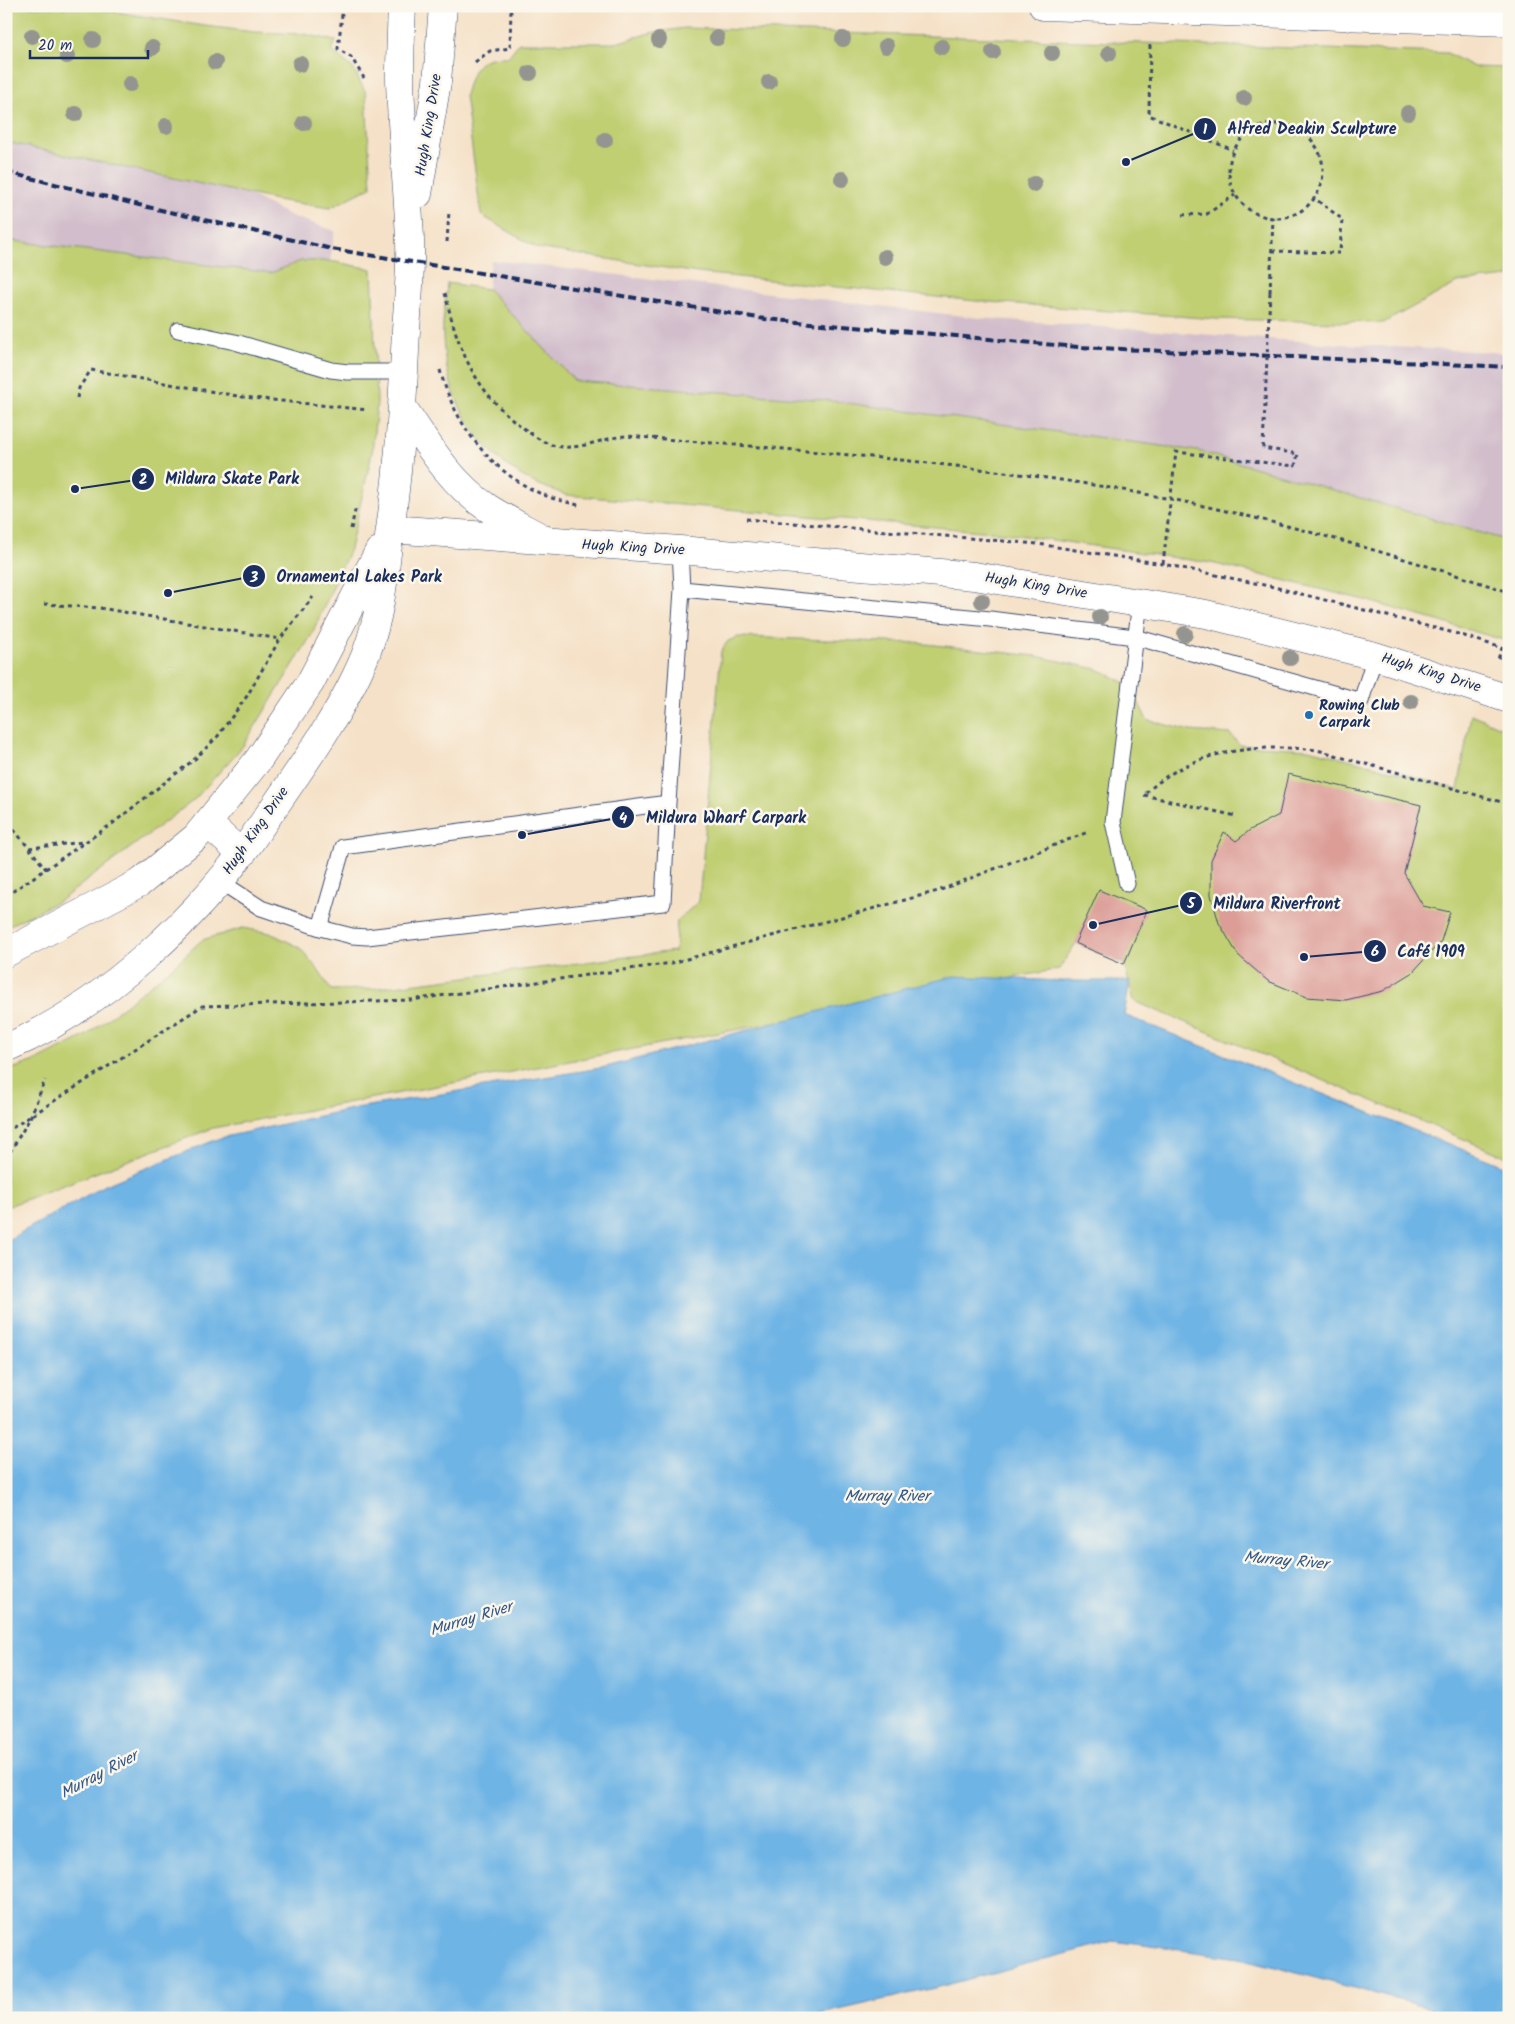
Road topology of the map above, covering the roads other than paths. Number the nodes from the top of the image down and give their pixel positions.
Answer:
1 (402, 6) edge
2 (443, 6) edge
3 (1043, 6) edge
4 (1209, 9) edge
5 (1319, 11) edge
6 (1456, 13) edge
7 (1509, 22) edge
8 (410, 243) junction
9 (178, 330) dead end
10 (404, 372) junction
11 (404, 408) junction
12 (390, 530) junction
13 (550, 542) junction
14 (680, 550) junction
15 (682, 589) junction
16 (1140, 602) junction
17 (1135, 638) junction
18 (1376, 656) junction
19 (1497, 694) edge
20 (668, 803) junction
21 (208, 823) junction
22 (242, 854) junction
23 (221, 882) junction
24 (1127, 884) dead end
25 (320, 928) junction
26 (6, 953) edge
27 (6, 1048) edge

1 - 8 main road, Hugh King Drive
2 - 8 main road, Hugh King Drive
3 - 4 main road
4 - 5 main road
5 - 6 main road
6 - 7 main road
8 - 10 main road, Hugh King Drive
9 - 10 lane
10 - 11 main road, Hugh King Drive
11 - 12 main road, Hugh King Drive
11 - 13 main road, Hugh King Drive
12 - 13 main road, Hugh King Drive
12 - 21 main road, Hugh King Drive
12 - 22 main road, Hugh King Drive
13 - 14 main road, Hugh King Drive
14 - 15 lane
14 - 16 main road, Hugh King Drive
15 - 17 lane
15 - 20 lane
16 - 17 lane
16 - 18 main road, Hugh King Drive
17 - 18 lane
17 - 24 lane
18 - 19 main road, Hugh King Drive
20 - 25 lane
20 - 25 lane
21 - 22 main road
21 - 26 main road, Hugh King Drive
22 - 23 main road, Hugh King Drive
23 - 25 lane
23 - 27 main road, Hugh King Drive

